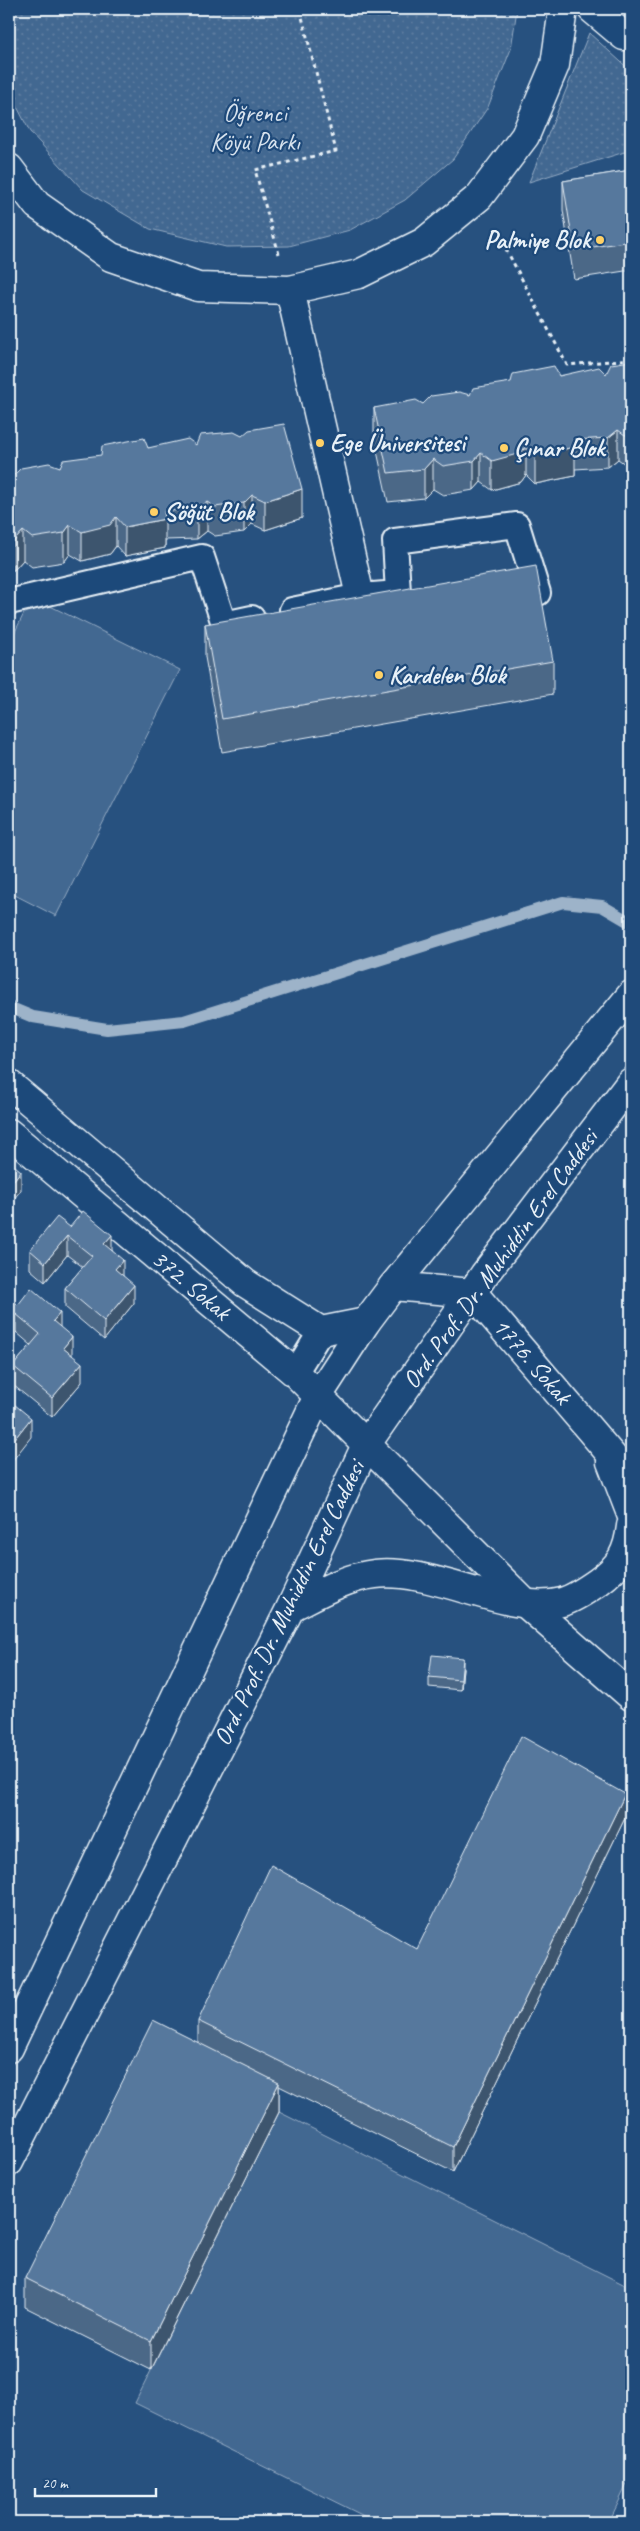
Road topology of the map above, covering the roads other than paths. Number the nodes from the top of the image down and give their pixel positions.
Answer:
1 (564, 9) edge
2 (592, 9) edge
3 (624, 36) dead end
4 (9, 168) edge
5 (290, 290) junction
6 (538, 593) edge
7 (360, 596) junction
8 (9, 602) edge
9 (631, 994) edge
10 (631, 1082) edge
11 (9, 1084) edge
12 (9, 1133) edge
13 (393, 1286) junction
14 (473, 1293) junction
15 (366, 1322) junction
16 (321, 1330) junction
17 (295, 1373) junction
18 (318, 1396) junction
19 (366, 1445) junction
20 (604, 1445) junction
21 (631, 1478) edge
22 (631, 1514) edge
23 (631, 1526) edge
24 (526, 1604) junction
25 (291, 1607) junction
26 (631, 1696) edge
27 (9, 2048) edge
28 (9, 2162) edge

1 - 5 main road
2 - 3 main road
4 - 5 main road
5 - 7 main road
6 - 7 street
7 - 8 street
9 - 13 main road
10 - 14 main road, Ord. Prof. Dr. Muhiddin Erel Caddesi
11 - 16 main road, 372. Sokak
12 - 17 main road, 372. Sokak
13 - 14 main road, 1776. Sokak
13 - 15 main road
14 - 19 main road, Ord. Prof. Dr. Muhiddin Erel Caddesi
14 - 20 main road, 1776. Sokak
15 - 16 main road
15 - 18 main road
16 - 17 street
17 - 18 main road, 372. Sokak
18 - 19 main road, 372. Sokak
18 - 27 main road
19 - 24 main road
19 - 25 main road, Ord. Prof. Dr. Muhiddin Erel Caddesi
20 - 21 main road, 1776. Sokak
20 - 22 main road, 1776. Sokak
23 - 24 main road
24 - 25 main road
24 - 26 main road
25 - 28 main road, Ord. Prof. Dr. Muhiddin Erel Caddesi

